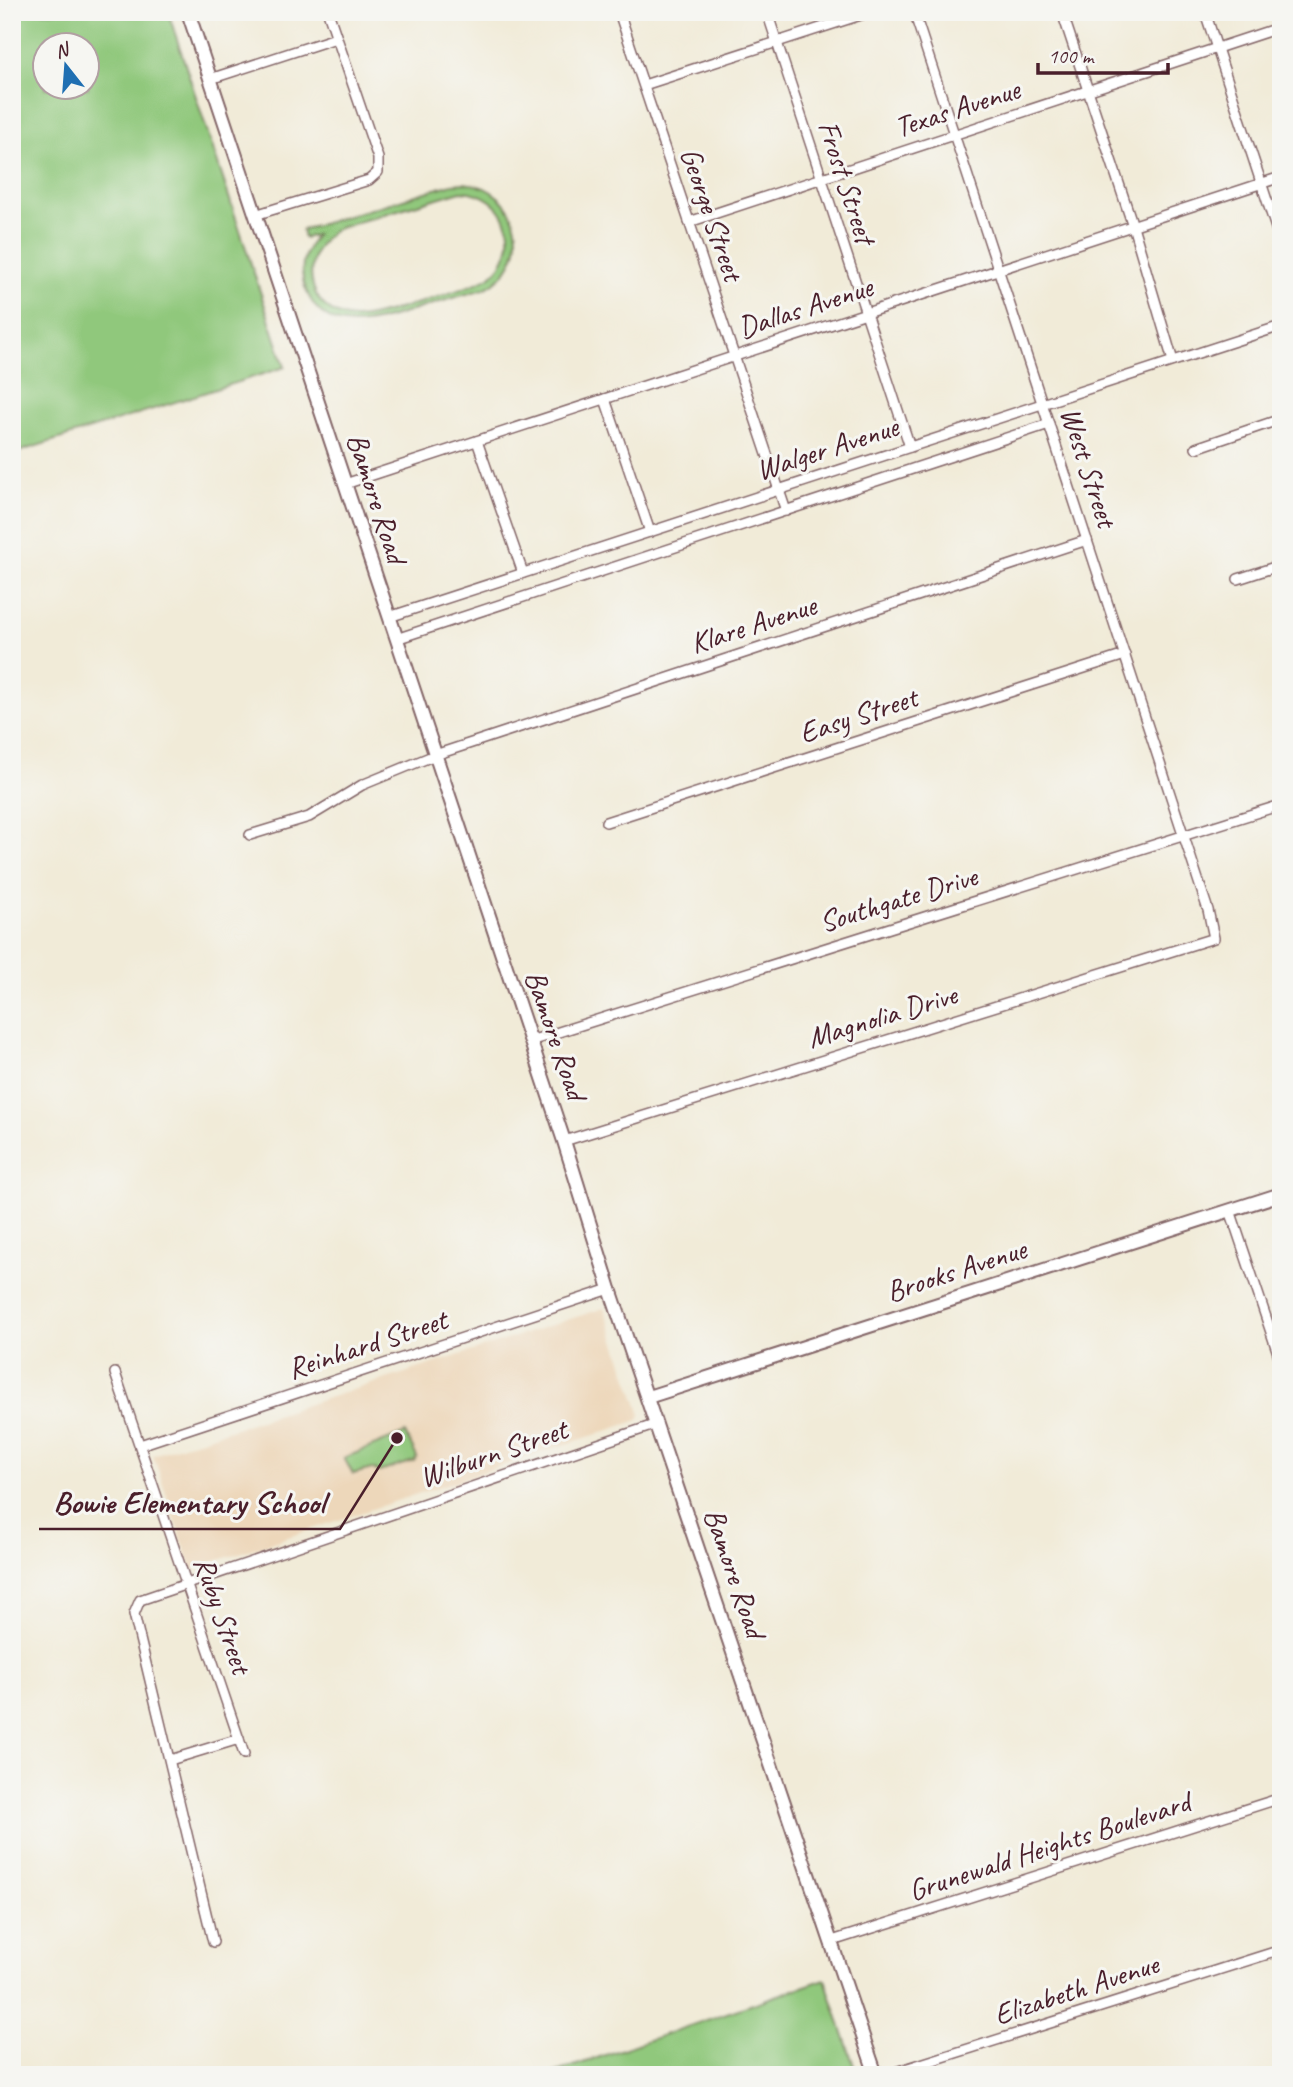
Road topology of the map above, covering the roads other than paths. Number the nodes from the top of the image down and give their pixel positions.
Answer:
1 (188, 12) edge
2 (328, 12) edge
3 (619, 12) edge
4 (767, 12) edge
5 (870, 12) edge
6 (914, 12) edge
7 (1062, 12) edge
8 (1205, 12) edge
9 (1281, 27) edge
10 (336, 38) junction
11 (777, 43) junction
12 (1217, 48) junction
13 (210, 79) junction
14 (643, 85) junction
15 (1088, 90) junction
16 (954, 135) junction
17 (1281, 177) edge
18 (820, 179) junction
19 (1261, 184) junction
20 (255, 215) junction
21 (690, 222) junction
22 (1133, 226) junction
23 (1281, 243) edge
24 (999, 270) junction
25 (865, 313) junction
26 (1281, 326) edge
27 (733, 357) junction
28 (1173, 361) junction
29 (605, 399) junction
30 (1043, 404) junction
31 (1281, 419) edge
32 (1049, 424) junction
33 (477, 441) junction
34 (910, 447) junction
35 (1196, 448) dead end
36 (345, 484) junction
37 (779, 490) junction
38 (786, 510) junction
39 (650, 532) junction
40 (1087, 540) junction
41 (1281, 565) edge
42 (523, 573) junction
43 (1238, 579) dead end
44 (389, 617) junction
45 (396, 639) junction
46 (1125, 654) junction
47 (435, 755) junction
48 (1281, 805) edge
49 (606, 822) dead end
50 (250, 835) dead end
51 (1184, 835) junction
52 (1214, 938) joint
53 (530, 1041) junction
54 (564, 1141) junction
55 (1281, 1194) edge
56 (1230, 1210) junction
57 (610, 1290) junction
58 (1281, 1362) edge
59 (115, 1373) dead end
60 (648, 1397) junction
61 (657, 1424) junction
62 (139, 1445) junction
63 (186, 1582) junction
64 (239, 1739) junction
65 (244, 1754) dead end
66 (170, 1760) junction
67 (1281, 1798) edge
68 (832, 1941) junction
69 (213, 1942) dead end
70 (1281, 1950) edge
71 (876, 2075) edge
72 (886, 2075) edge

1 - 13 street, Bamore Road
2 - 10 street
3 - 14 street, George Street
4 - 11 street, Frost Street
5 - 11 street
6 - 16 street, West Street
7 - 15 street
8 - 12 street
9 - 12 street, Texas Avenue
10 - 13 street
10 - 20 street
11 - 14 street
11 - 18 street, Frost Street
12 - 15 street, Texas Avenue
12 - 19 street
13 - 20 street, Bamore Road
14 - 21 street, George Street
15 - 16 street, Texas Avenue
15 - 22 street
16 - 18 street, Texas Avenue
16 - 24 street, West Street
17 - 19 street, Dallas Avenue
18 - 21 street, Texas Avenue
18 - 25 street, Frost Street
19 - 22 street, Dallas Avenue
19 - 23 street
20 - 36 street, Bamore Road
21 - 27 street, George Street
22 - 24 street, Dallas Avenue
22 - 28 street
24 - 25 street, Dallas Avenue
24 - 30 street, West Street
25 - 27 street, Dallas Avenue
25 - 34 street, Frost Street
26 - 28 street, Walger Avenue
27 - 29 street, Dallas Avenue
27 - 37 street, George Street
28 - 30 street, Walger Avenue
29 - 33 street, Dallas Avenue
29 - 39 street
30 - 32 street, West Street
30 - 34 street, Walger Avenue
31 - 35 street
32 - 38 street, Walger Avenue
32 - 40 street, West Street
33 - 36 street, Dallas Avenue
33 - 42 street
34 - 37 street, Walger Avenue
36 - 44 street, Bamore Road
37 - 38 street, George Street
37 - 39 street, Walger Avenue
38 - 45 street, Walger Avenue
39 - 42 street, Walger Avenue
40 - 46 street, West Street
40 - 47 street, Klare Avenue
41 - 43 street
42 - 44 street, Walger Avenue
44 - 45 street, Bamore Road
45 - 47 street, Bamore Road
46 - 49 street, Easy Street
46 - 51 street, West Street
47 - 50 street, Klare Avenue
47 - 53 street, Bamore Road
48 - 51 street, Southgate Drive
51 - 52 street, West Street
51 - 53 street, Southgate Drive
52 - 54 street, Magnolia Drive
53 - 54 street, Bamore Road
54 - 57 street, Bamore Road
55 - 56 street, Brooks Avenue
56 - 58 street
56 - 60 street, Brooks Avenue
57 - 60 street, Bamore Road
57 - 62 street, Reinhard Street
59 - 62 street, Ruby Street
60 - 61 street, Bamore Road
61 - 63 street, Wilburn Street
61 - 68 street, Bamore Road
62 - 63 street, Ruby Street
63 - 64 street, Ruby Street
63 - 66 street, Wilburn Street
64 - 65 street, Ruby Street
64 - 66 street
66 - 69 street, Wilburn Street
67 - 68 street, Grunewald Heights Boulevard
68 - 71 street, Bamore Road
70 - 72 street, Elizabeth Avenue

